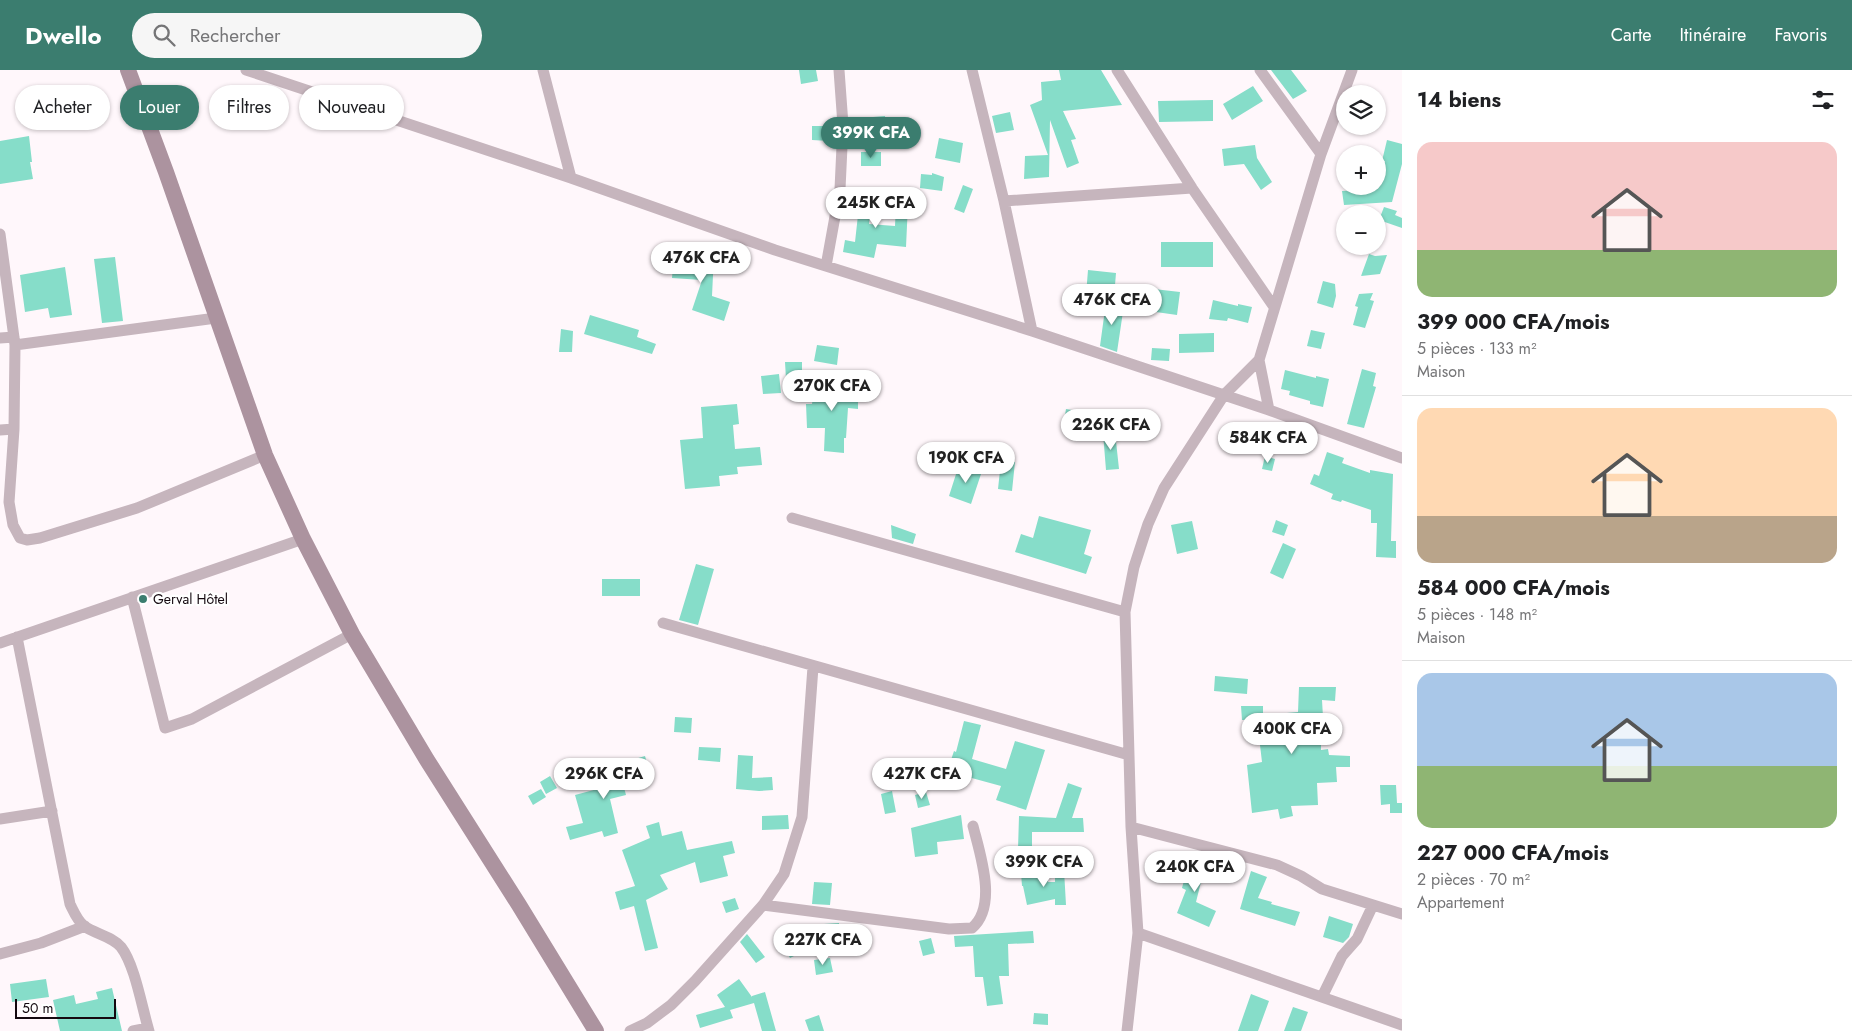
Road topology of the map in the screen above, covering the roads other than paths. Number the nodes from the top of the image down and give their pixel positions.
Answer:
1 (128, 70) edge
2 (246, 70) edge
3 (544, 70) edge
4 (839, 70) edge
5 (972, 70) edge
6 (1117, 70) edge
7 (1260, 70) edge
8 (1352, 70) edge
9 (1321, 154) junction
10 (571, 178) junction
11 (1192, 188) junction
12 (1004, 201) junction
13 (0, 234) edge
14 (826, 266) junction
15 (1274, 307) junction
16 (216, 318) junction
17 (1032, 331) junction
18 (0, 338) edge
19 (14, 341) junction
20 (1258, 360) junction
21 (1224, 395) junction
22 (1269, 410) junction
23 (14, 429) junction
24 (0, 430) edge
25 (265, 456) junction
26 (1402, 458) edge
27 (4, 503) edge
28 (792, 518) dead end
29 (303, 539) junction
30 (132, 597) junction
31 (1125, 612) junction
32 (663, 623) dead end
33 (352, 634) junction
34 (16, 637) junction
35 (0, 643) edge
36 (813, 667) junction
37 (1129, 755) junction
38 (52, 811) junction
39 (0, 818) edge
40 (973, 826) dead end
41 (1131, 826) junction
42 (762, 905) junction
43 (1373, 905) junction
44 (1402, 914) edge
45 (85, 926) junction
46 (1138, 932) junction
47 (0, 954) edge
48 (1322, 997) junction
49 (1402, 1025) edge
50 (148, 1029) edge
51 (133, 1031) edge
52 (596, 1031) edge
53 (630, 1031) edge
54 (1127, 1031) edge

1 - 16 street
2 - 10 street
3 - 10 street
4 - 14 street
5 - 12 street
6 - 11 street
7 - 9 street
8 - 9 street
9 - 15 street
10 - 14 street
11 - 12 street
11 - 15 street
12 - 17 street
13 - 19 street
14 - 17 street
15 - 20 street
16 - 19 street
16 - 25 street
17 - 21 street
18 - 19 street
19 - 23 street
20 - 21 street
20 - 22 street
21 - 22 street
21 - 31 street
22 - 26 street
23 - 24 street
23 - 27 street
25 - 27 street
25 - 29 street
28 - 31 street
29 - 30 street
29 - 33 street
30 - 33 street
30 - 34 street
31 - 37 street
32 - 36 street
33 - 52 street
34 - 35 street
34 - 38 street
36 - 37 street
36 - 42 street
37 - 41 street
38 - 39 street
38 - 45 street
40 - 42 street
41 - 43 street
41 - 46 street
42 - 53 street
43 - 44 street
43 - 48 street
45 - 47 street
45 - 50 street
46 - 48 street
46 - 54 street
48 - 49 street
50 - 51 street

